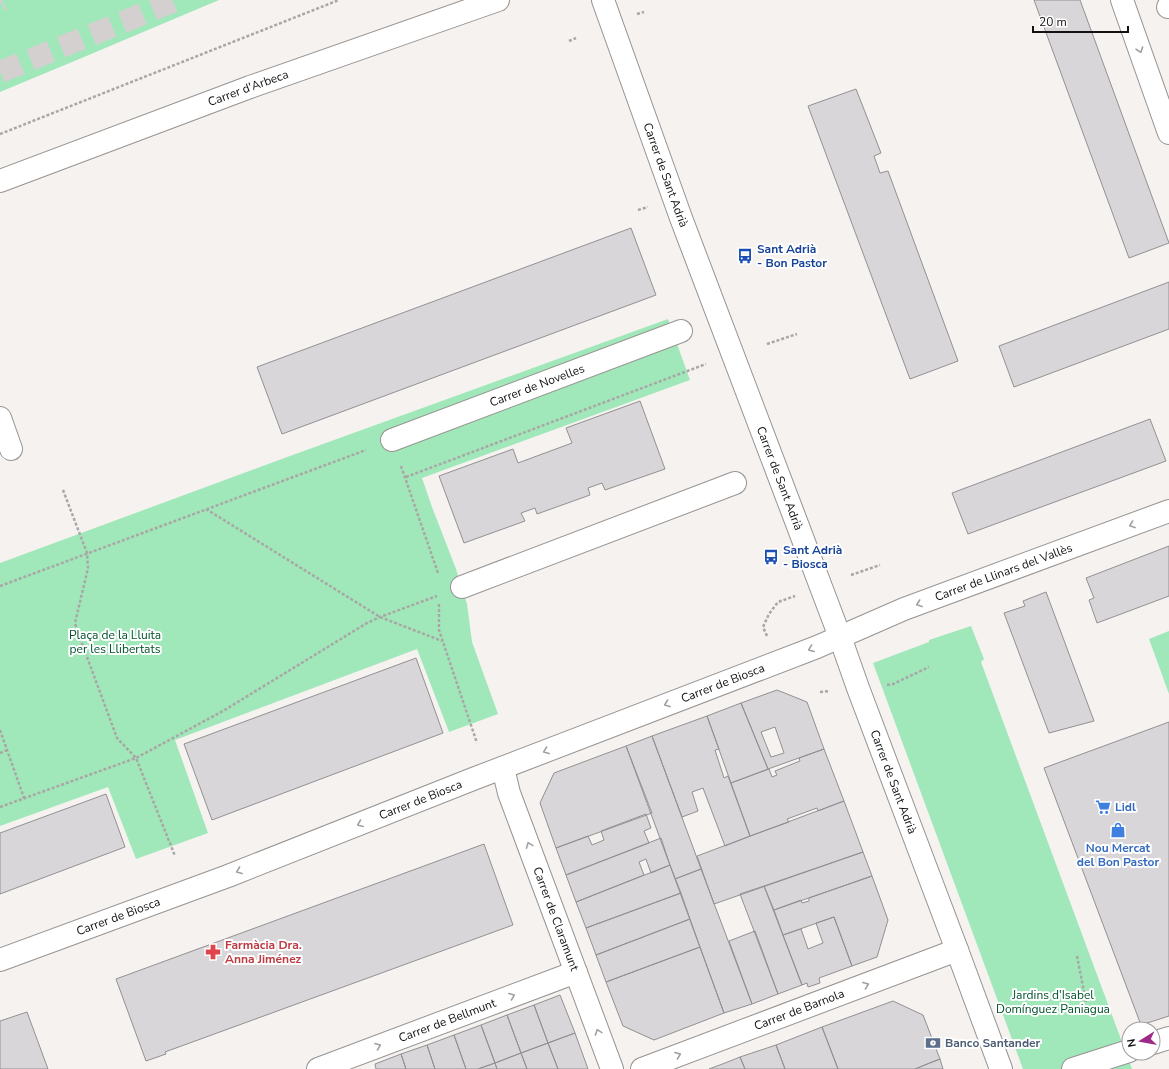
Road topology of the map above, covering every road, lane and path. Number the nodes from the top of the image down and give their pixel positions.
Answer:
1 (339, 0) edge
2 (498, 0) edge
3 (603, 0) edge
4 (1122, 0) edge
5 (576, 38) dead end
6 (569, 41) dead end
7 (1169, 133) edge
8 (0, 134) edge
9 (0, 181) edge
10 (681, 331) dead end
11 (797, 334) dead end
12 (767, 344) dead end
13 (708, 364) dead end
14 (0, 418) edge
15 (392, 440) joint
16 (11, 449) dead end
17 (406, 478) dead end
18 (735, 483) dead end
19 (63, 490) dead end
20 (206, 509) junction
21 (1169, 511) edge
22 (87, 553) junction
23 (880, 565) dead end
24 (851, 575) dead end
25 (0, 586) edge
26 (462, 587) joint
27 (800, 594) dead end
28 (769, 614) dead end
29 (380, 617) junction
30 (840, 638) junction
31 (442, 641) dead end
32 (929, 667) dead end
33 (884, 685) dead end
34 (832, 691) dead end
35 (820, 692) dead end
36 (0, 730) edge
37 (7, 750) junction
38 (0, 753) edge
39 (136, 758) junction
40 (503, 768) junction
41 (24, 798) junction
42 (0, 807) edge
43 (175, 856) dead end
44 (957, 950) junction
45 (1077, 956) dead end
46 (0, 960) edge
47 (576, 972) junction
48 (1086, 1002) dead end
49 (1121, 1054) edge
50 (318, 1069) edge
51 (612, 1069) edge
52 (642, 1069) edge
53 (1000, 1069) edge
54 (1073, 1069) edge

1 - 8 path
2 - 9 street, Carrer d'Arbeca
3 - 30 street, Carrer de Sant Adrià
4 -> 7 street
5 - 6 path
10 - 15 street, Carrer de Novelles
11 - 12 path
13 - 17 path
14 - 16 street
15 - 20 path
18 - 26 street
19 - 22 path
20 - 22 path
20 - 29 path
21 -> 30 street, Carrer de Llinars del Vallès
22 - 25 path
22 - 39 path
23 - 24 path
26 - 29 path
27 - 28 path
29 - 31 path
29 - 39 path
30 -> 40 street, Carrer de Biosca
30 - 44 street, Carrer de Sant Adrià
32 - 33 path
34 - 35 path
36 - 37 path
37 - 38 path
37 - 41 path
39 - 41 path
39 - 43 path
40 -> 46 street, Carrer de Biosca
47 -> 40 street, Carrer de Claramunt
41 - 42 path
52 -> 44 street, Carrer de Barnola
44 - 53 street, Carrer de Sant Adrià
45 - 48 path
50 -> 47 street, Carrer de Bellmunt
51 -> 47 street, Carrer de Claramunt
49 - 54 street

